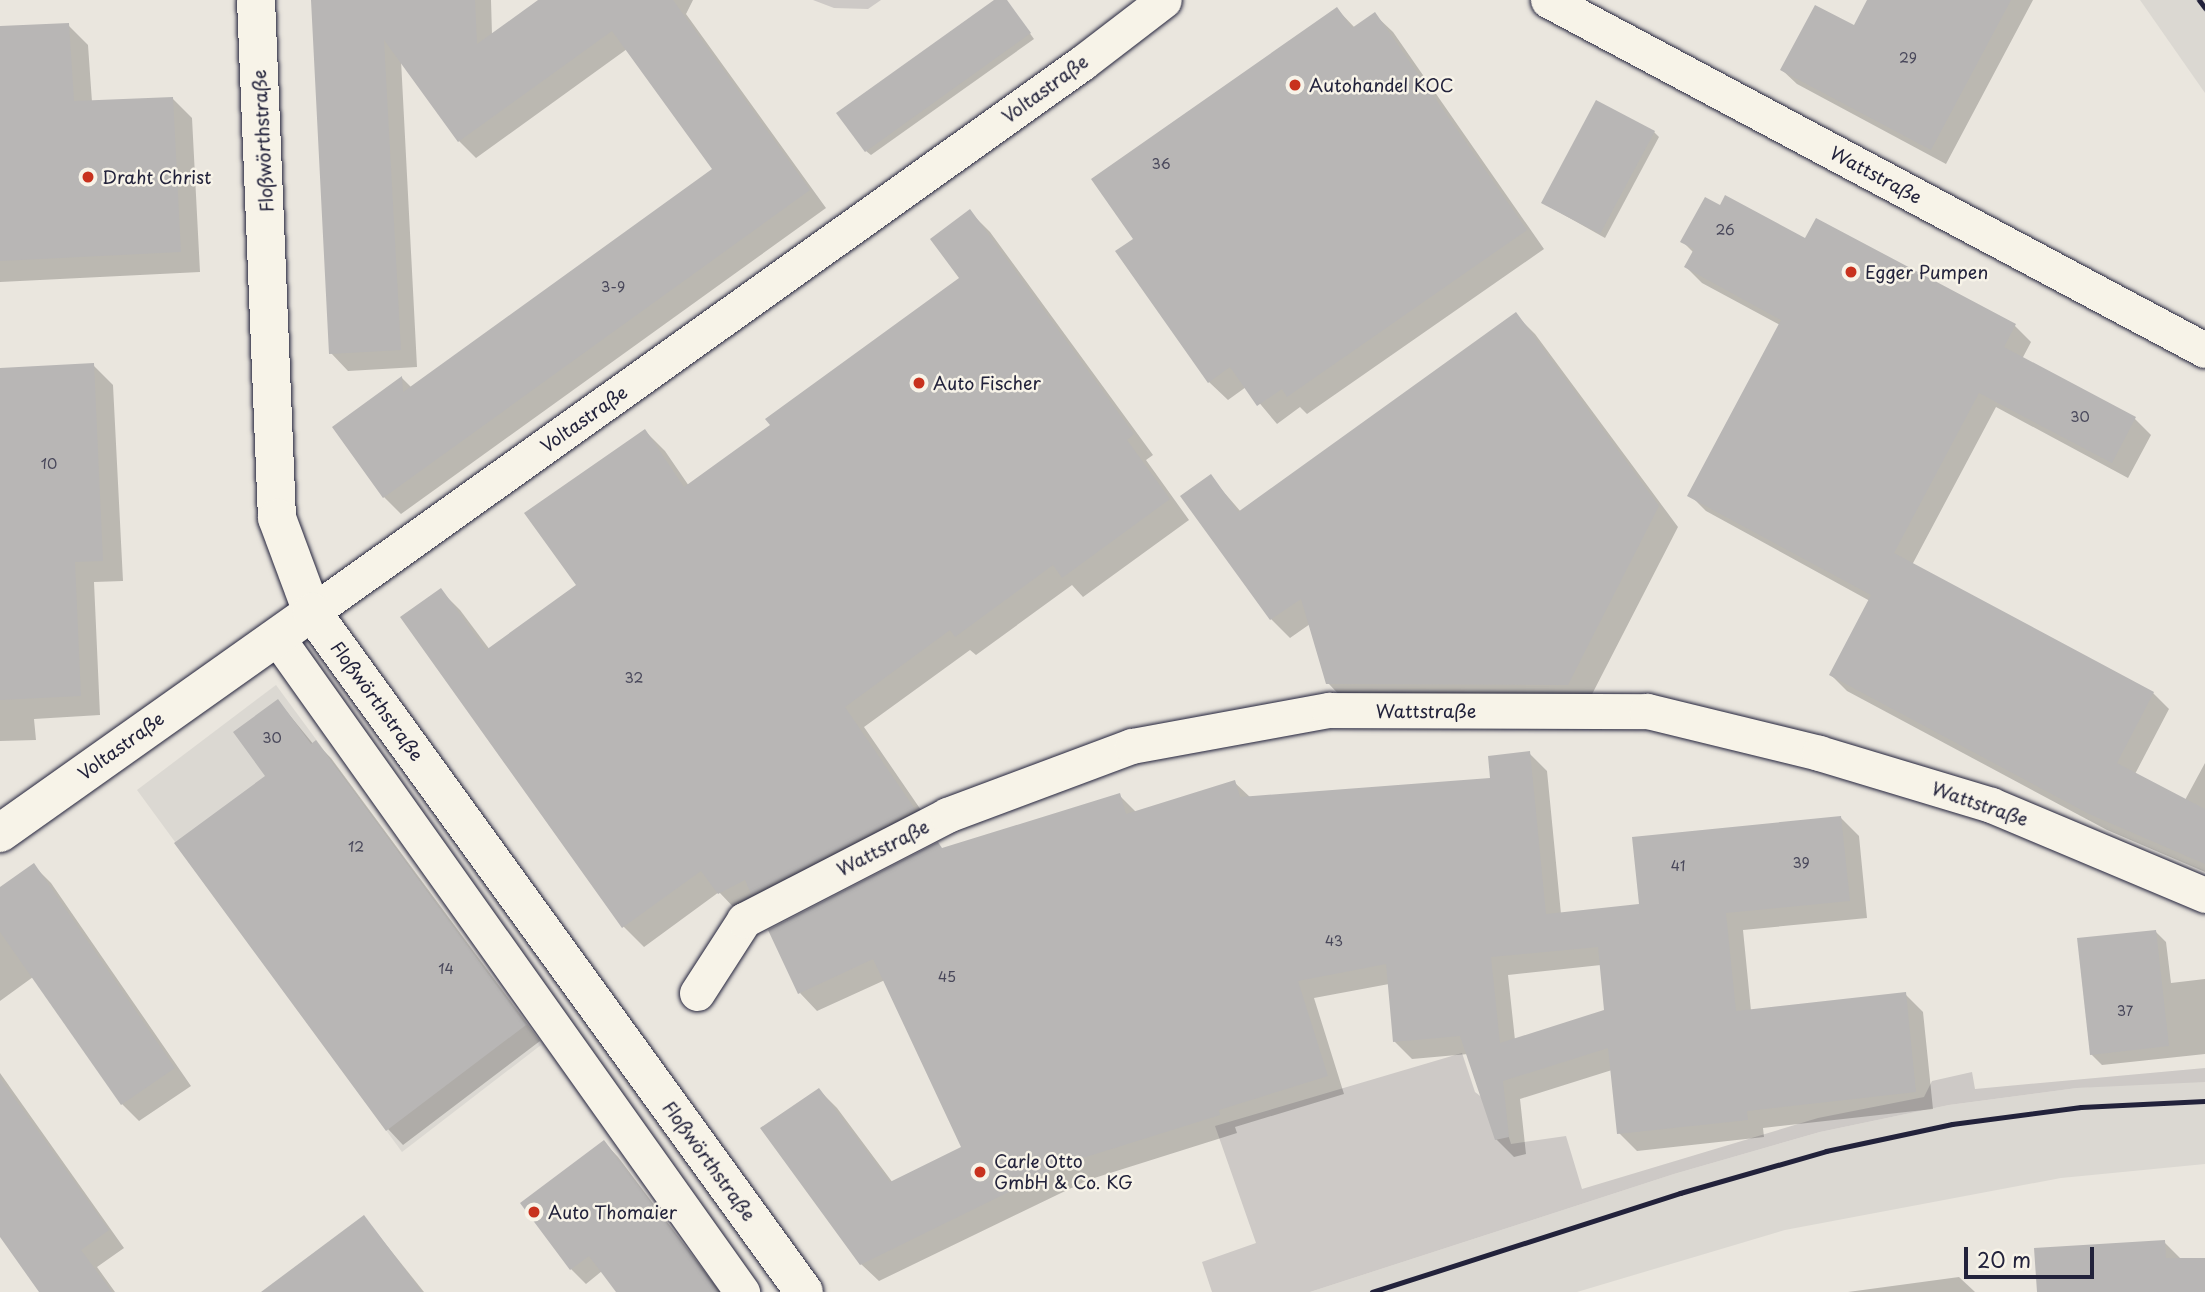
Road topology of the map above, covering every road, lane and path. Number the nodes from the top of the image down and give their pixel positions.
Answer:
1 (256, 0) edge
2 (1164, 0) edge
3 (1548, 0) edge
4 (2205, 349) edge
5 (312, 612) junction
6 (276, 636) junction
7 (0, 833) edge
8 (2205, 895) edge
9 (697, 993) dead end
10 (741, 1292) edge
11 (804, 1292) edge

1 - 5 main road, Floßwörthstraße
2 - 5 street, Voltastraße
3 - 4 street, Wattstraße
5 - 6 main road, Voltastraße
5 - 11 main road, Floßwörthstraße
6 - 7 main road, Voltastraße
6 - 10 street
8 - 9 street, Wattstraße

